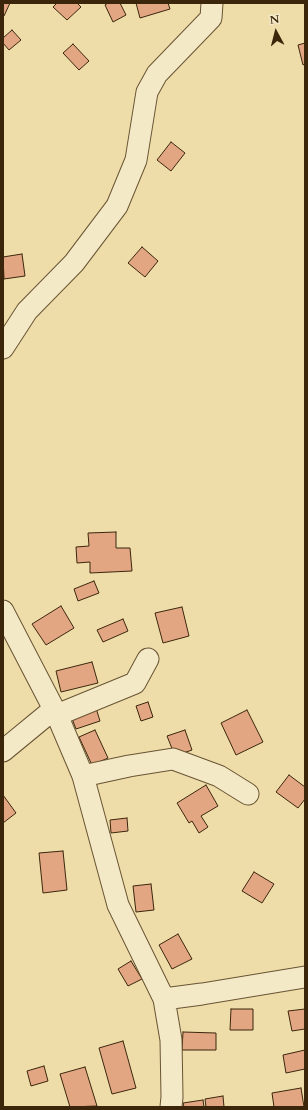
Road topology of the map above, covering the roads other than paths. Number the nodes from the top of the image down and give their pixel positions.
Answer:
1 (212, 3) edge
2 (3, 348) edge
3 (3, 611) edge
4 (148, 659) dead end
5 (55, 712) junction
6 (3, 750) edge
7 (83, 776) junction
8 (248, 794) dead end
9 (305, 977) edge
10 (164, 999) junction
11 (171, 1107) edge

1 - 2 street
3 - 5 street
4 - 5 street
5 - 6 street
5 - 7 street
7 - 8 street
7 - 10 street
9 - 10 street
10 - 11 street

